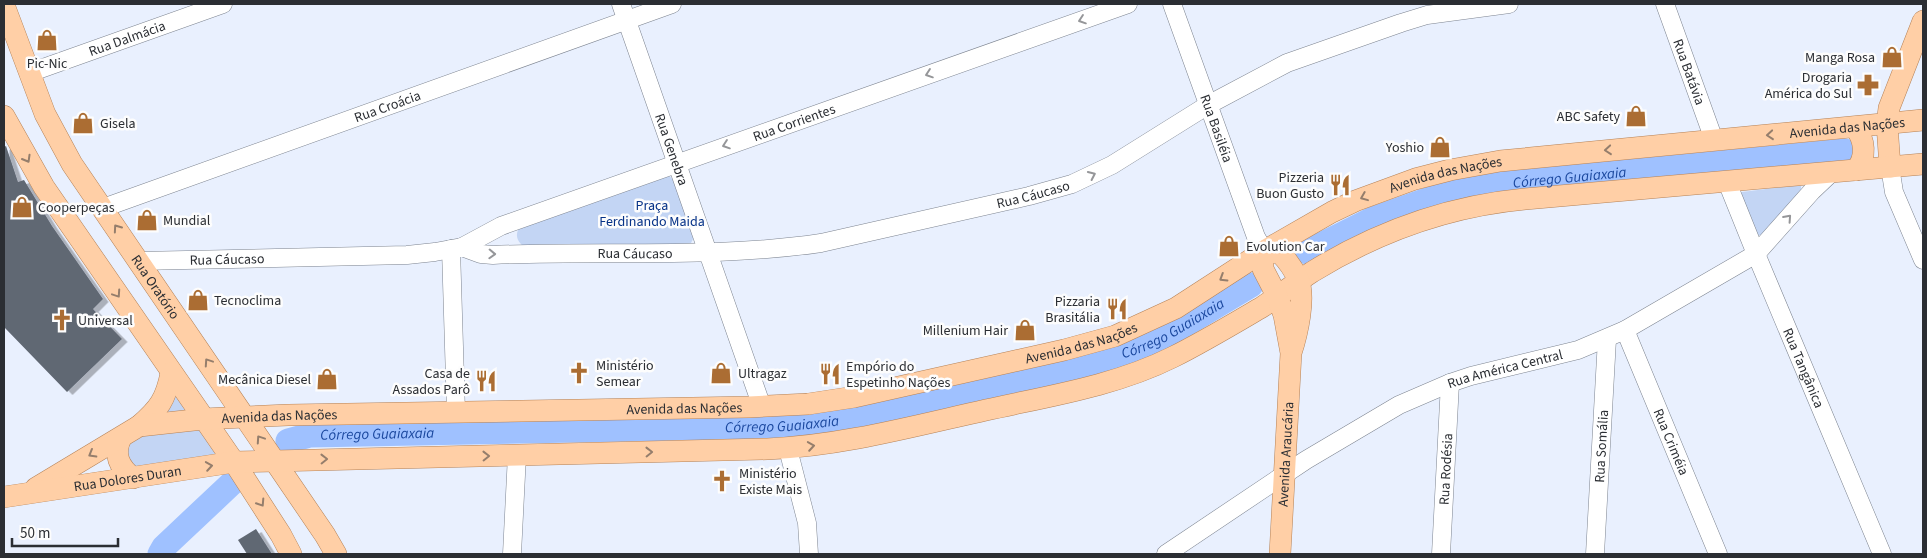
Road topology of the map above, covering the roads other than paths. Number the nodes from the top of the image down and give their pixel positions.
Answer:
1 (14, 4) edge
2 (223, 4) edge
3 (672, 4) edge
4 (1128, 4) edge
5 (1172, 4) edge
6 (1509, 4) edge
7 (1665, 4) edge
8 (4, 5) edge
9 (624, 12) edge
10 (1923, 21) edge
11 (18, 42) junction
12 (29, 73) junction
13 (1208, 104) junction
14 (4, 116) edge
15 (1923, 120) edge
16 (1887, 124) junction
17 (1855, 127) junction
18 (1714, 140) junction
19 (677, 162) junction
20 (1923, 164) edge
21 (1890, 167) junction
22 (1856, 170) junction
23 (1831, 173) junction
24 (1727, 182) junction
25 (102, 208) junction
26 (501, 226) junction
27 (456, 248) junction
28 (709, 252) junction
29 (522, 253) junction
30 (1756, 254) junction
31 (1923, 260) edge
32 (139, 261) junction
33 (1292, 270) junction
34 (1269, 274) junction
35 (1625, 330) junction
36 (1607, 339) junction
37 (1291, 353) junction
38 (171, 373) junction
39 (1450, 383) junction
40 (762, 406) junction
41 (456, 412) junction
42 (246, 417) junction
43 (203, 419) junction
44 (130, 432) junction
45 (788, 448) junction
46 (517, 456) junction
47 (275, 460) junction
48 (234, 462) junction
49 (1284, 476) junction
50 (133, 478) junction
51 (13, 495) edge
52 (291, 554) edge
53 (336, 554) edge
54 (512, 554) edge
55 (809, 554) edge
56 (1166, 554) edge
57 (1280, 554) edge
58 (1440, 554) edge
59 (1595, 554) edge
60 (1718, 554) edge
61 (1882, 554) edge

1 - 11 street
2 - 12 street, Rua Dalmácia
3 - 9 street, Rua Croácia
4 -> 19 street, Rua Corrientes
5 - 13 street, Rua Basiléia
6 - 13 street, Rua Cáucaso
7 - 18 street, Rua Batávia
8 - 11 main road, Rua Oratório
9 - 19 street, Rua Genebra
9 - 25 street, Rua Croácia
10 - 16 main road
11 - 12 main road, Rua Oratório
12 - 25 main road, Rua Oratório
28 -> 13 street, Rua Cáucaso
13 - 34 street, Rua Basiléia
14 -> 38 main road
15 - 16 main road, Avenida das Nações
16 - 17 main road, Avenida das Nações
16 - 21 main road
17 -> 18 main road, Avenida das Nações
17 - 22 main road
18 -> 34 main road, Avenida das Nações
19 - 26 street, Rua Corrientes
19 - 28 street, Rua Genebra
20 - 21 main road, Avenida das Nações
21 - 22 main road, Avenida das Nações
21 - 31 street
22 - 23 main road, Avenida das Nações
23 - 24 main road, Avenida das Nações
30 -> 23 street, Rua América Central
24 - 30 street, Rua Tangânica
24 - 33 main road, Avenida das Nações
32 -> 25 main road, Rua Oratório
26 - 27 street, Rua Corrientes
26 - 29 street
27 -> 29 street, Rua Cáucaso
27 - 32 street, Rua Cáucaso
27 - 41 street
28 - 29 street, Rua Cáucaso
28 - 40 street, Rua Genebra
30 - 35 street, Rua América Central
30 - 61 street, Rua Tangânica
42 -> 32 main road, Rua Oratório
33 - 34 main road, Avenida das Nações
33 - 34 main road
33 - 37 main road, Avenida Araucária
34 - 37 main road, Avenida Araucária
34 -> 40 main road, Avenida das Nações
45 -> 34 main road, Avenida das Nações
35 - 36 street, Rua América Central
35 - 60 street, Rua Criméia
36 - 39 street, Rua América Central
36 - 59 street, Rua Somália
37 - 49 main road, Avenida Araucária
38 - 43 main road
38 - 44 main road
39 - 49 street, Rua América Central
39 - 58 street, Rua Rodésia
40 - 41 main road, Avenida das Nações
41 - 42 main road, Avenida das Nações
42 - 43 main road, Avenida das Nações
47 -> 42 main road, Rua Oratório
43 - 44 main road, Rua Dolores Duran
43 - 48 main road
44 - 50 main road
44 -> 51 main road, Rua Dolores Duran
46 -> 45 main road, Avenida das Nações
45 - 55 street
47 -> 46 main road, Avenida das Nações
46 - 54 street
47 - 48 main road, Avenida das Nações
47 - 53 main road, Rua Oratório
50 -> 48 main road, Rua Dolores Duran
48 -> 52 main road
49 - 56 street, Rua América Central
49 - 57 main road, Avenida Araucária
50 - 51 main road, Rua Dolores Duran

